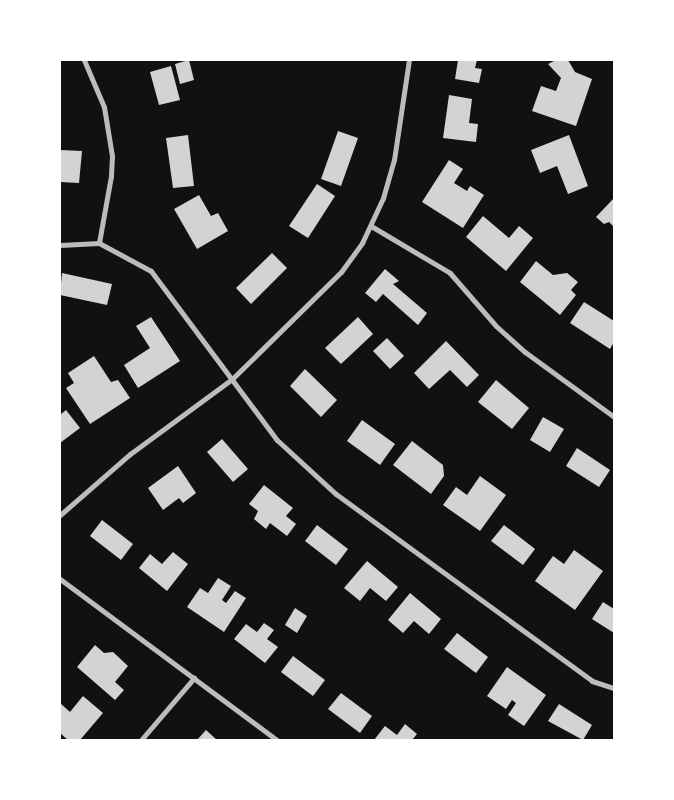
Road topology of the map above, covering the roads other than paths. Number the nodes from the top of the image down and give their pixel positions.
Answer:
1 (84, 60) edge
2 (409, 60) edge
3 (372, 226) junction
4 (99, 243) junction
5 (60, 245) edge
6 (232, 379) junction
7 (614, 417) edge
8 (60, 515) edge
9 (60, 579) edge
10 (194, 678) junction
11 (614, 688) edge
12 (141, 740) edge
13 (278, 740) edge

1 - 4 street
2 - 3 street
3 - 6 street
3 - 7 street
4 - 5 street
4 - 6 street
6 - 8 street
6 - 11 street
9 - 10 street
10 - 12 street
10 - 13 street

